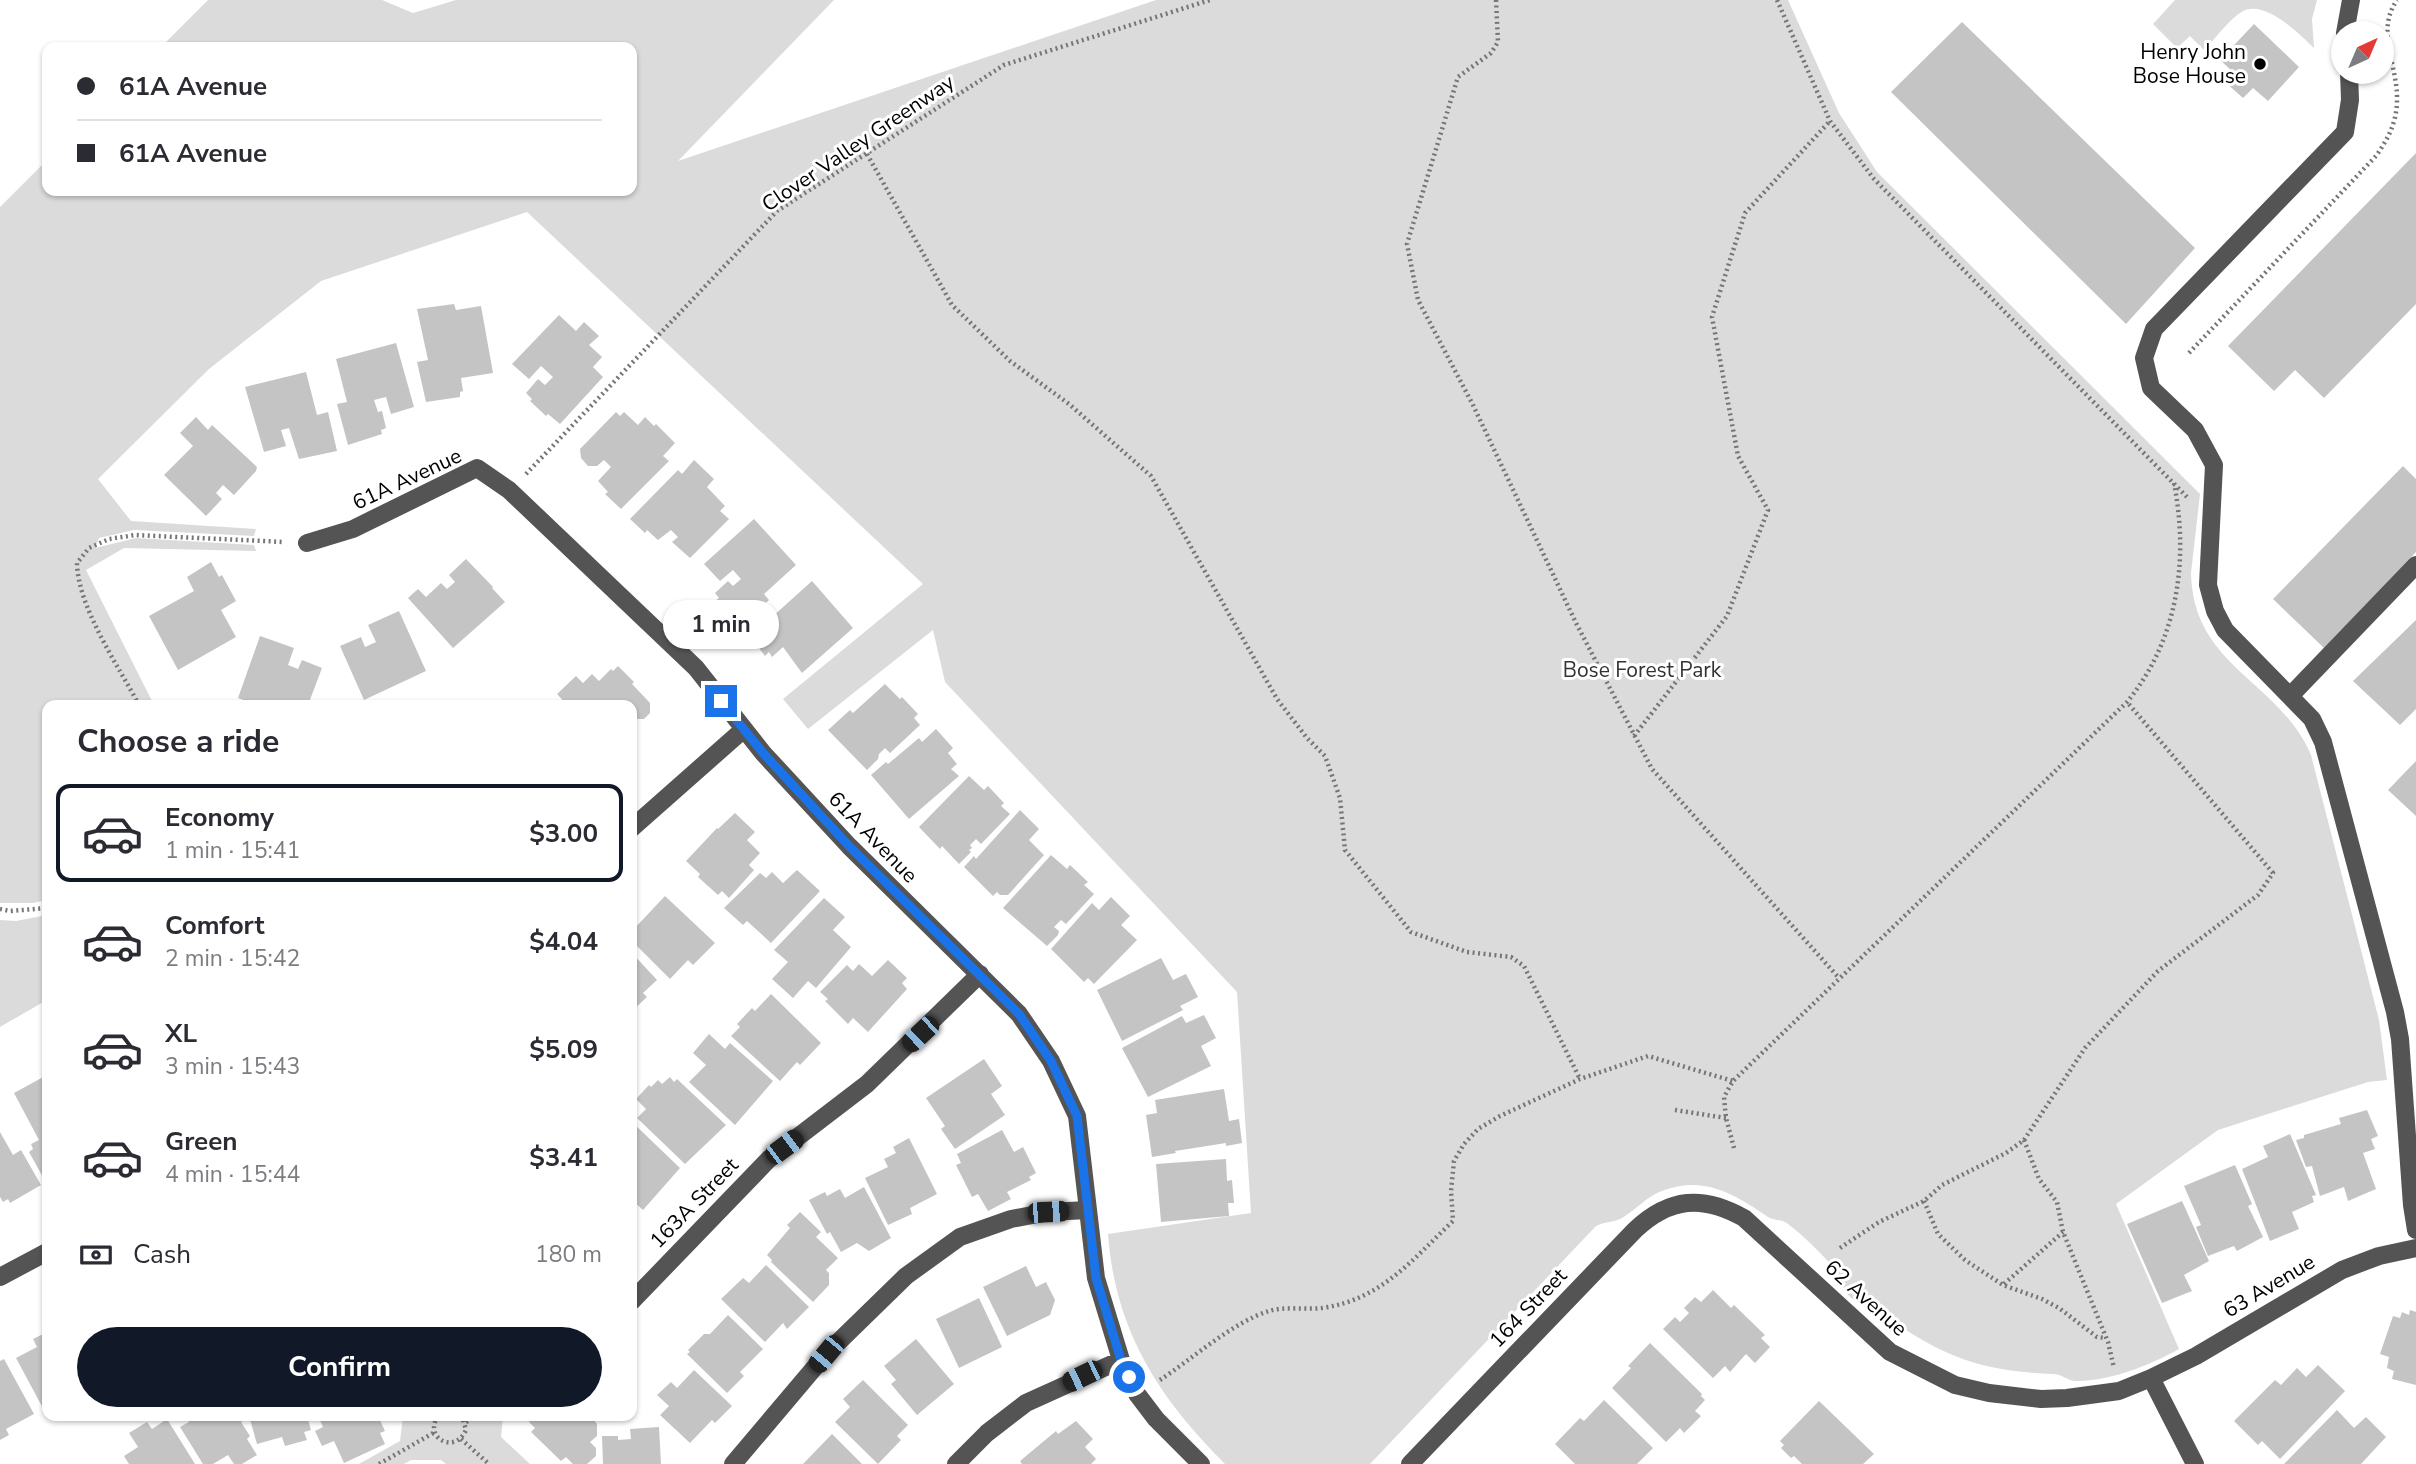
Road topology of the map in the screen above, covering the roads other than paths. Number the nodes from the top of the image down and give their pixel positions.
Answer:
1 (2351, 0) edge
2 (2347, 21) edge
3 (2349, 84) edge
4 (307, 543) road end
5 (2416, 565) edge
6 (2291, 695) junction
7 (744, 729) junction
8 (637, 824) edge
9 (980, 974) junction
10 (2408, 1039) edge
11 (1690, 1202) joint
12 (1088, 1210) junction
13 (2416, 1230) edge
14 (2416, 1248) edge
15 (42, 1255) edge
16 (0, 1278) edge
17 (637, 1296) edge
18 (1121, 1360) junction
19 (2151, 1378) junction
20 (733, 1464) edge
21 (956, 1464) edge
22 (1201, 1464) edge
23 (1410, 1464) edge
24 (2195, 1464) edge

1 - 2 street
3 - 6 street
4 - 7 street, 61A Avenue
5 - 6 street
6 - 10 street
7 - 8 street
7 - 9 street, 61A Avenue
9 - 12 street, 61A Avenue
9 - 17 street, 163A Street
10 - 13 street
11 - 19 street, 62 Avenue
11 - 23 street, 164 Street
12 - 18 street, 61A Avenue
12 - 20 street
14 - 19 street, 63 Avenue
15 - 16 street
18 - 21 street
18 - 22 street, 61A Avenue
19 - 24 street

